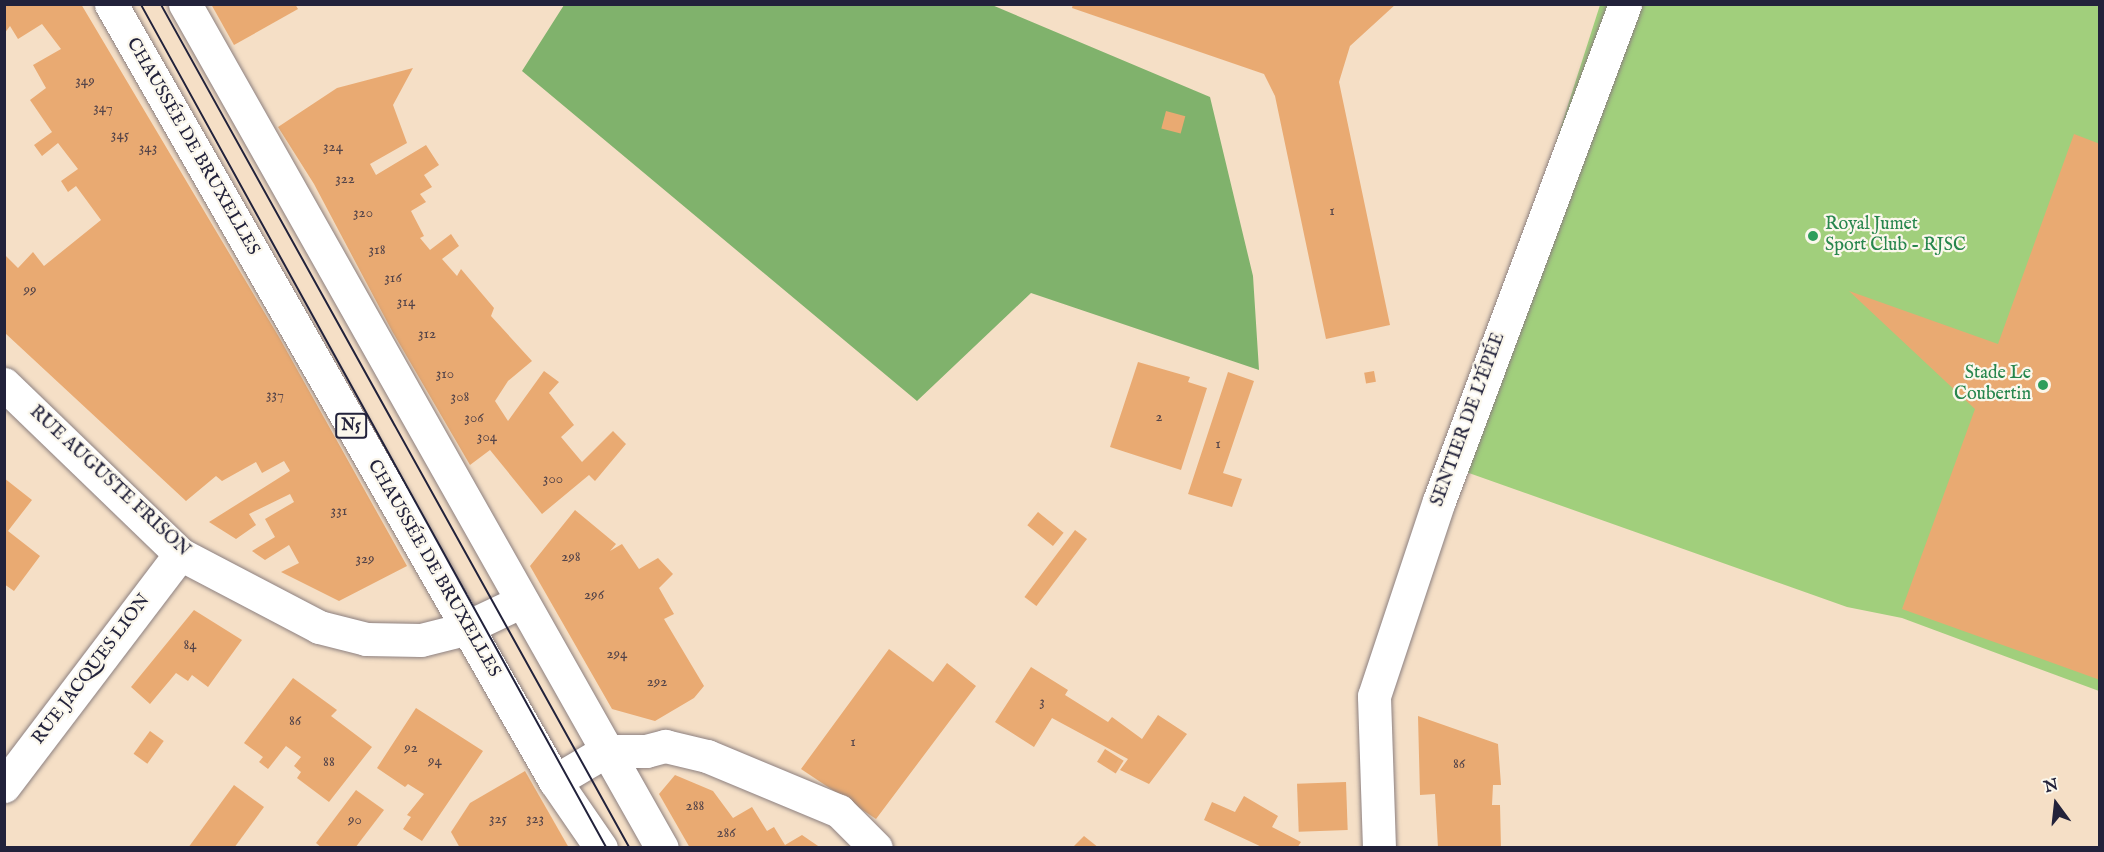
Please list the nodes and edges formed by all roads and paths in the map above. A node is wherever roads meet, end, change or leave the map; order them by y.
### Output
1 (111, 4) edge
2 (185, 4) edge
3 (1625, 4) edge
4 (4, 384) edge
5 (180, 554) junction
6 (520, 602) junction
7 (468, 626) junction
8 (606, 751) junction
9 (555, 781) junction
10 (4, 786) edge
11 (601, 848) edge
12 (662, 848) edge
13 (876, 848) edge
14 (1379, 848) edge

1 - 7 street, CHAUSSÉE DE BRUXELLES / N5
2 - 6 street
3 - 14 street, SENTIER DE L'ÉPÉE
4 - 5 street, RUE AUGUSTE FRISON
5 - 7 street, RUE AUGUSTE FRISON
5 - 10 street, RUE JACQUES LION
6 - 7 street, RUE AUGUSTE FRISON
6 - 8 street
7 - 9 street, CHAUSSÉE DE BRUXELLES / N5
8 - 9 street
8 - 12 street
8 - 13 street
9 - 11 street, CHAUSSÉE DE BRUXELLES / N5

